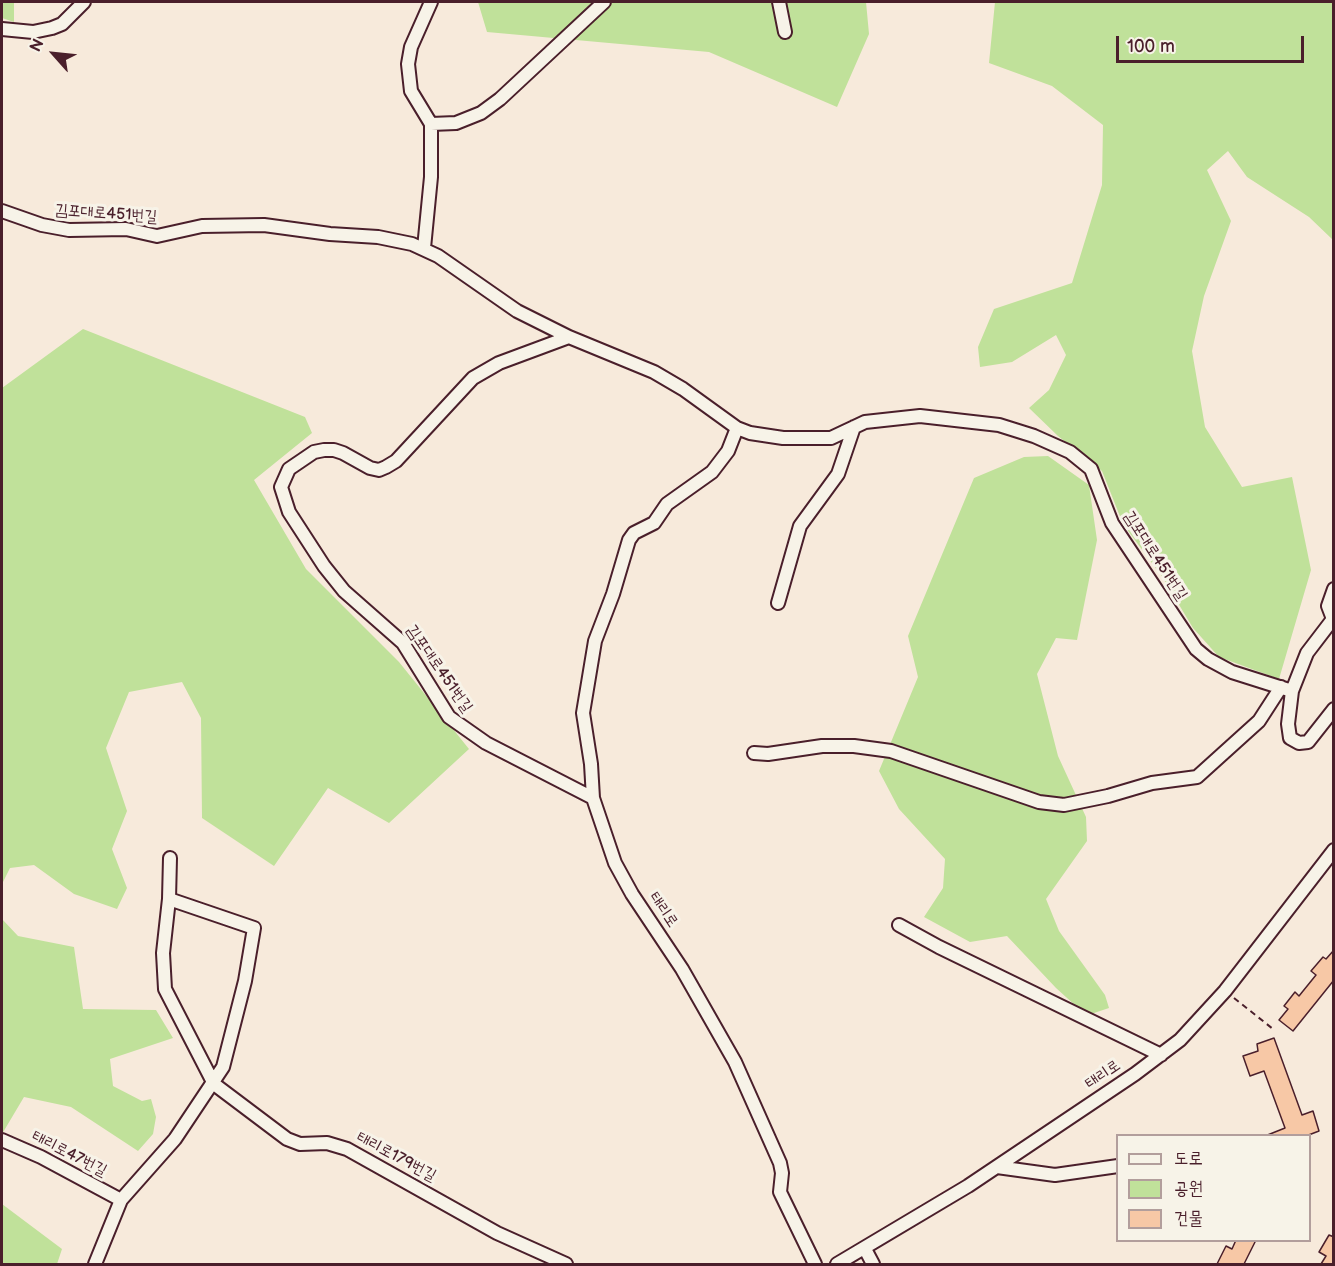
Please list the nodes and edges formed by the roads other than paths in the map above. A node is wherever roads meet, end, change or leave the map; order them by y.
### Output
1 (84, 2) edge
2 (431, 2) edge
3 (604, 2) edge
4 (779, 2) edge
5 (2, 29) edge
6 (785, 32) dead end
7 (431, 124) junction
8 (2, 211) edge
9 (424, 248) junction
10 (569, 337) junction
11 (854, 427) junction
12 (736, 428) junction
13 (1334, 589) edge
14 (778, 603) dead end
15 (1333, 619) edge
16 (1286, 689) junction
17 (1334, 709) edge
18 (754, 753) dead end
19 (593, 798) junction
20 (1334, 850) edge
21 (170, 858) dead end
22 (169, 899) junction
23 (899, 925) dead end
24 (1161, 1055) junction
25 (214, 1084) junction
26 (2, 1140) edge
27 (1116, 1166) edge
28 (997, 1167) junction
29 (121, 1200) junction
30 (865, 1249) junction
31 (95, 1264) edge
32 (566, 1264) edge
33 (815, 1264) edge
34 (837, 1264) edge
35 (873, 1264) edge

1 - 5 street
2 - 7 street
3 - 7 street
4 - 6 street
7 - 9 street
8 - 9 street, 김포대로451번길
9 - 10 street, 김포대로451번길
10 - 12 street, 김포대로451번길
10 - 19 street, 김포대로451번길
11 - 12 street, 김포대로451번길
11 - 14 street
11 - 16 street, 김포대로451번길
12 - 19 street
13 - 15 street
15 - 16 street
16 - 17 street
16 - 18 street
19 - 33 street, 태리로
20 - 24 street, 태리로
21 - 22 street, 태리로179번길
22 - 25 street, 태리로179번길
22 - 25 street
23 - 24 street
24 - 28 street, 태리로
25 - 29 street
25 - 32 street, 태리로179번길
26 - 29 street, 태리로47번길
27 - 28 street
28 - 30 street, 태리로
29 - 31 street
30 - 34 street, 태리로
30 - 35 street

